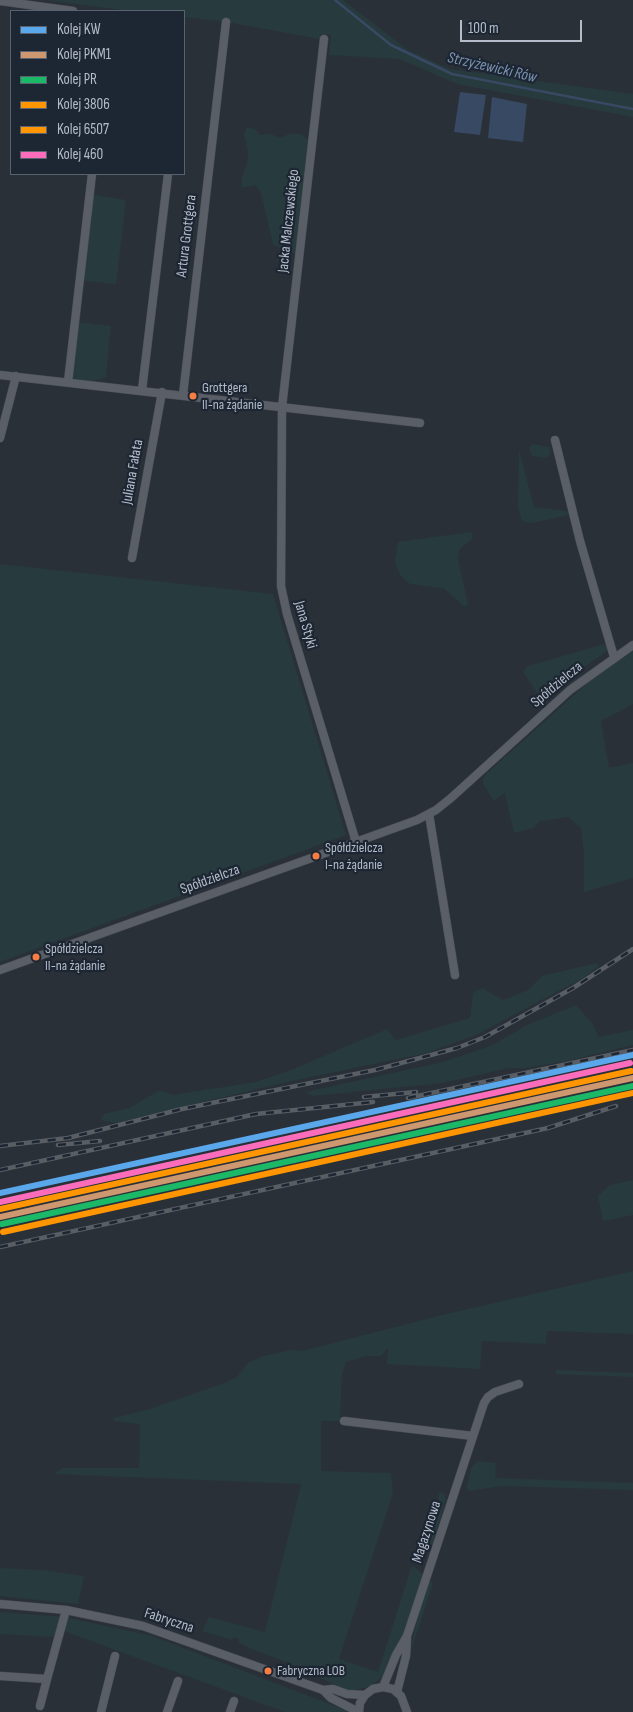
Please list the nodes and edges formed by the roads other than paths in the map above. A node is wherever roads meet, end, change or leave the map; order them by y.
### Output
1 (0, 1) edge
2 (67, 10) edge
3 (226, 22) dead end
4 (324, 39) dead end
5 (92, 175) edge
6 (168, 175) edge
7 (0, 374) edge
8 (16, 376) junction
9 (68, 382) junction
10 (142, 390) junction
11 (162, 392) junction
12 (183, 395) junction
13 (282, 407) junction
14 (420, 423) dead end
15 (0, 438) edge
16 (555, 440) dead end
17 (132, 558) dead end
18 (633, 645) edge
19 (614, 657) junction
20 (429, 814) junction
21 (356, 842) junction
22 (0, 970) edge
23 (455, 975) dead end
24 (519, 1384) dead end
25 (344, 1422) dead end
26 (473, 1436) junction
27 (0, 1604) edge
28 (66, 1610) junction
29 (407, 1636) junction
30 (115, 1656) dead end
31 (0, 1676) edge
32 (47, 1679) junction
33 (178, 1681) dead end
34 (383, 1687) junction
35 (323, 1690) junction
36 (397, 1692) junction
37 (365, 1695) junction
38 (234, 1701) dead end
39 (40, 1706) dead end
40 (101, 1712) edge
41 (167, 1712) edge
42 (230, 1712) edge
43 (359, 1712) edge
44 (407, 1712) edge

1 - 2 street
3 - 12 street, Artura Grottgera
4 - 13 street, Jacka Malczewskiego
5 - 9 street
6 - 10 street, Artura Grottgera
7 - 8 street
8 - 9 street
8 - 15 street
9 - 10 street
10 - 11 street
11 - 12 street
11 - 17 street, Juliana Fałata
12 - 13 street
13 - 14 street
13 - 21 street, Jana Styki
16 - 19 street
18 - 19 street, Spółdzielcza
19 - 20 street, Spółdzielcza
20 - 21 street, Spółdzielcza
20 - 23 street
21 - 22 street, Spółdzielcza
24 - 26 street, Magazynowa
25 - 26 street
26 - 29 street, Magazynowa
27 - 28 street, Fabryczna
28 - 32 street
28 - 35 street, Fabryczna
29 - 34 street, Magazynowa
29 - 36 street, Magazynowa
30 - 40 street
31 - 32 street
32 - 39 street
33 - 41 street
34 - 36 street
34 - 37 street
35 - 37 street, Fabryczna
35 - 43 street, Fabryczna
36 - 44 street
37 - 43 street
38 - 42 street

